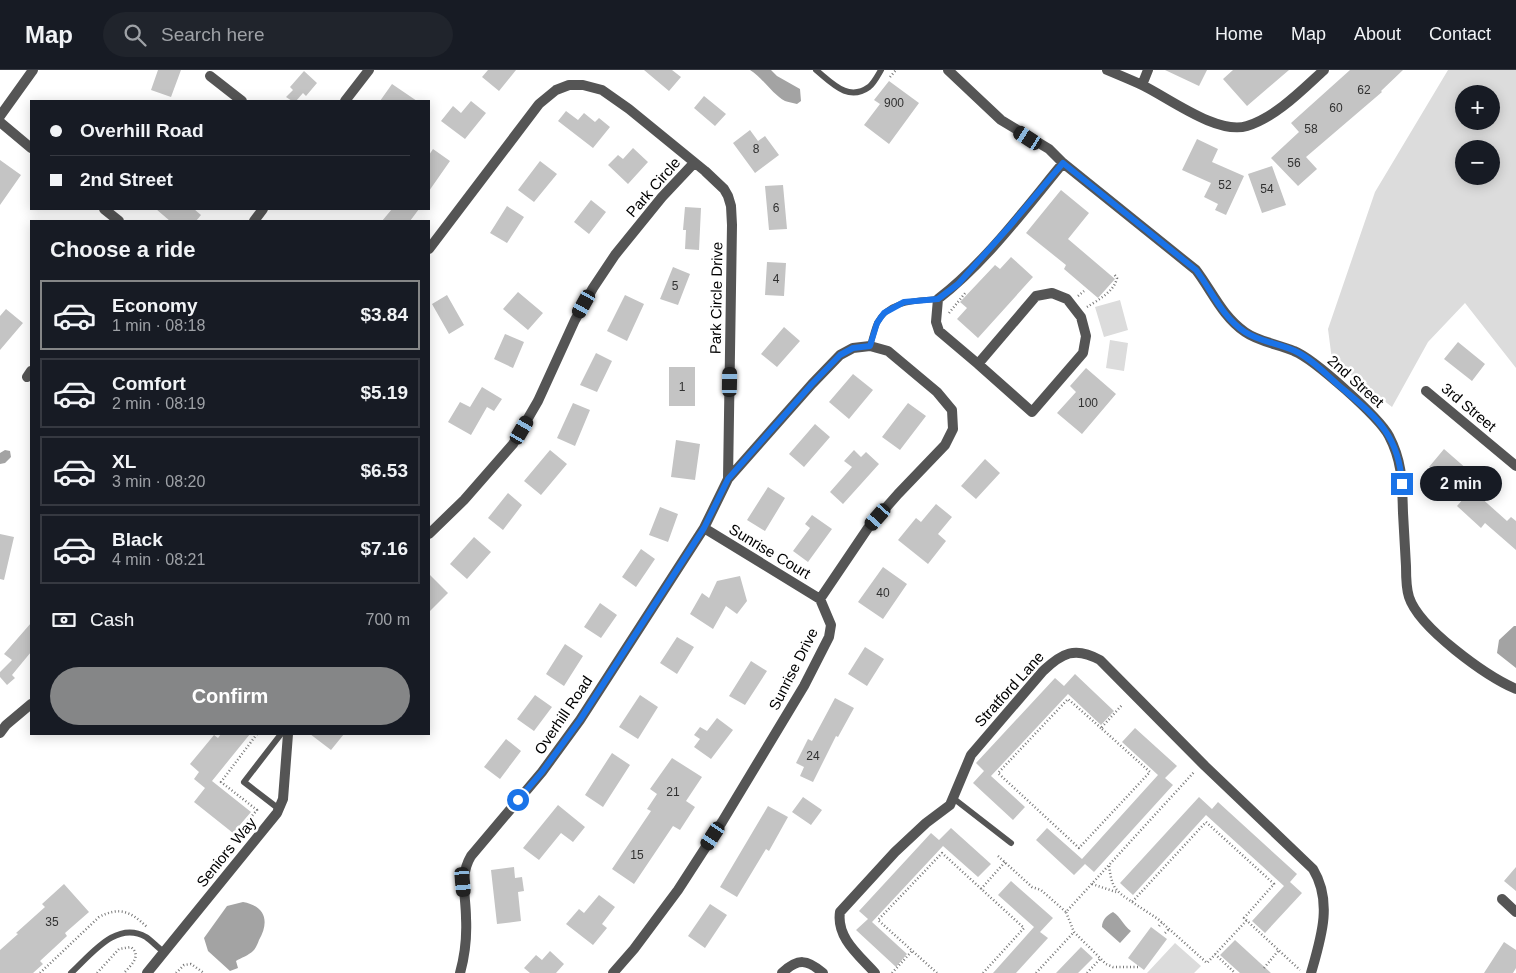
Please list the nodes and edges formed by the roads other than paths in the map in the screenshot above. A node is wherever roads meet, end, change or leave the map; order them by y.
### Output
1 (34, 70) edge
2 (369, 70) edge
3 (816, 70) edge
4 (881, 70) edge
5 (948, 70) edge
6 (1107, 70) edge
7 (1148, 70) edge
8 (1324, 70) edge
9 (210, 76) dead end
10 (1142, 85) junction
11 (241, 100) edge
12 (346, 100) edge
13 (0, 116) edge
14 (0, 122) edge
15 (30, 147) edge
16 (694, 163) junction
17 (1063, 163) junction
18 (105, 210) edge
19 (118, 220) edge
20 (430, 248) edge
21 (938, 299) junction
22 (870, 346) junction
23 (978, 364) junction
24 (1426, 391) dead end
25 (1516, 466) edge
26 (728, 479) junction
27 (704, 528) junction
28 (430, 533) edge
29 (820, 599) junction
30 (1516, 689) edge
31 (30, 705) edge
32 (0, 733) edge
33 (280, 735) edge
34 (288, 735) edge
35 (953, 798) junction
36 (279, 809) junction
37 (1011, 843) dead end
38 (1502, 899) dead end
39 (1516, 912) edge
40 (164, 952) junction
41 (1306, 972) edge
42 (71, 973) edge
43 (147, 973) edge
44 (460, 973) edge
45 (613, 973) edge
46 (782, 973) edge
47 (822, 973) edge
48 (876, 973) edge

1 - 13 street
2 - 12 street
3 - 4 lane
5 - 17 street, 2nd Street
6 - 10 street
7 - 10 street
8 - 10 street
9 - 11 street
14 - 15 street
16 - 20 street, Park Circle
16 - 26 street, Park Circle Drive
16 - 28 street, Park Circle
17 - 21 street
17 - 30 street, 2nd Street
18 - 19 street
21 - 22 lane
21 - 23 street
22 - 26 street
22 - 29 street
23 - 23 street
24 - 25 street, 3rd Street
26 - 27 street, Overhill Road
27 - 29 street, Sunrise Court
27 - 44 street, Overhill Road
29 - 45 street, Sunrise Drive
31 - 32 street
33 - 36 lane
34 - 36 street, Seniors Way
35 - 37 lane
35 - 41 street, Stratford Lane
35 - 48 street, Stratford Lane
36 - 40 street, Seniors Way
38 - 39 street
40 - 42 lane
40 - 43 street, Seniors Way
46 - 47 street

